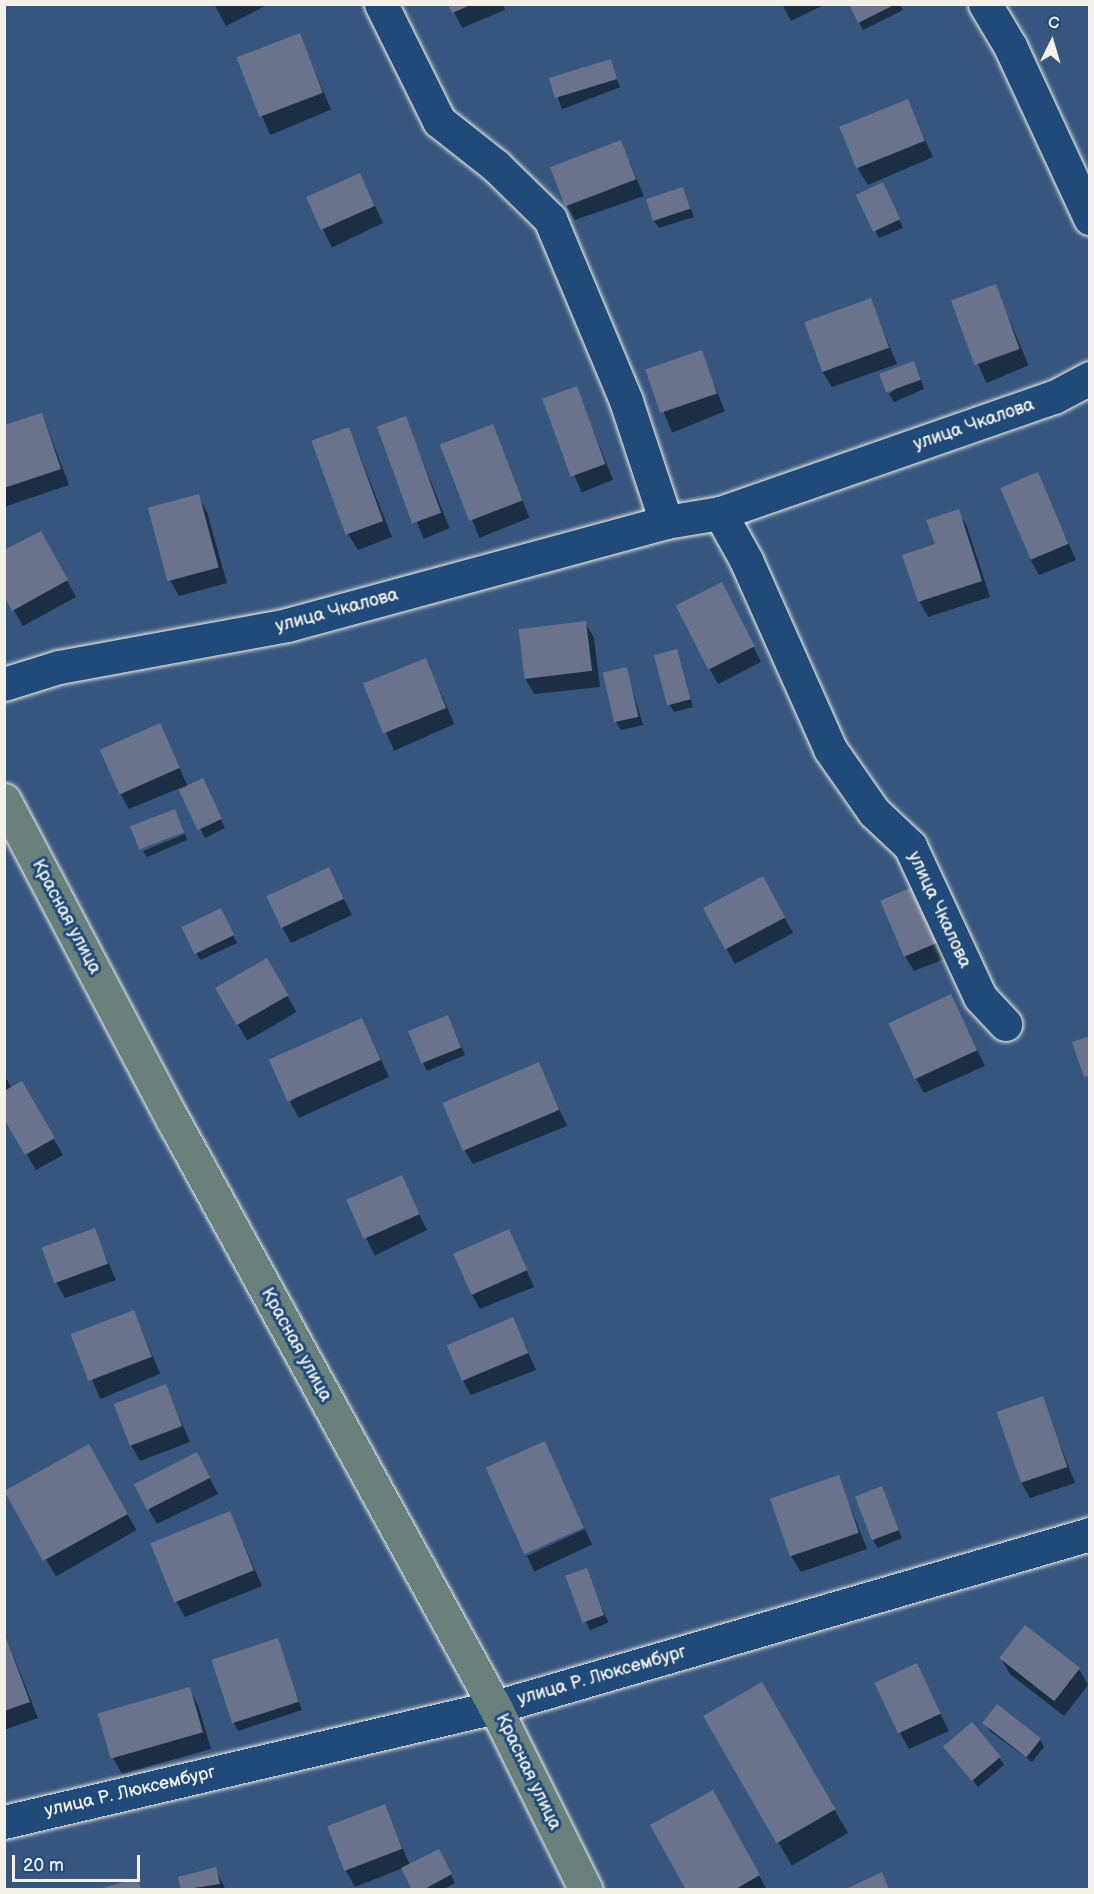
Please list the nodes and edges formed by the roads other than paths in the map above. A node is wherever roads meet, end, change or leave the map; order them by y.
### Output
1 (381, 4) edge
2 (986, 4) edge
3 (1089, 218) edge
4 (1089, 378) edge
5 (720, 513) junction
6 (666, 522) junction
7 (4, 684) edge
8 (4, 800) edge
9 (1005, 1024) dead end
10 (1089, 1534) edge
11 (495, 1707) junction
12 (4, 1822) edge
13 (586, 1890) edge

1 - 6 street
2 - 3 street
4 - 5 street, улица Чкалова
5 - 6 street, улица Чкалова
5 - 9 street, улица Чкалова
6 - 7 street, улица Чкалова
8 - 11 main road, Красная улица
10 - 11 street, улица Р. Люксембург
11 - 12 street, улица Р. Люксембург
11 - 13 main road, Красная улица

